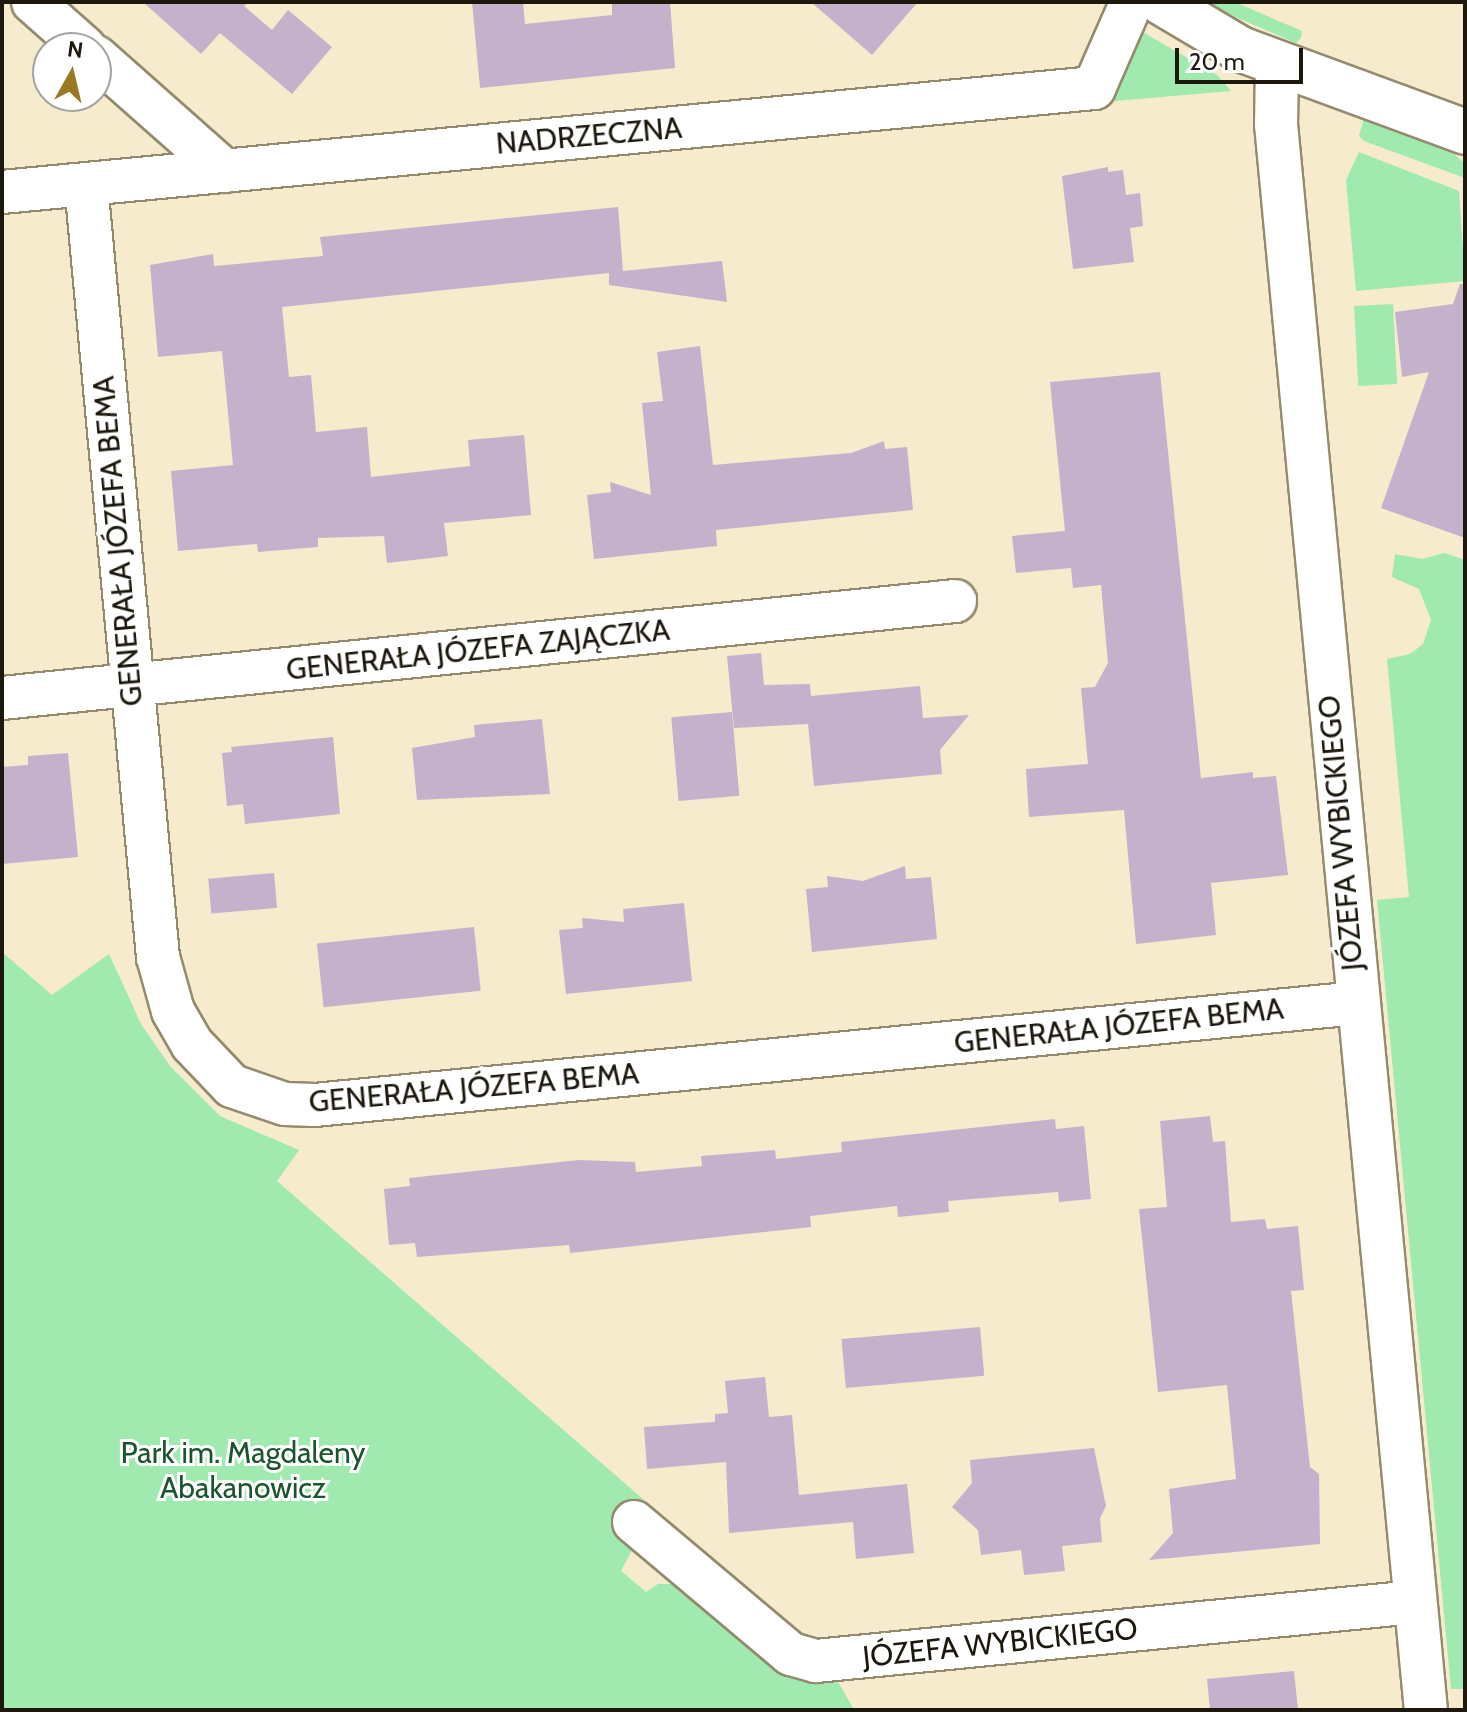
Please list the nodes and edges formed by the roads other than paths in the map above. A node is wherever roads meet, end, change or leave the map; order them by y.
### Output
1 (33, 2) edge
2 (1144, 7) edge
3 (67, 32) edge
4 (1277, 63) junction
5 (112, 71) edge
6 (1465, 132) edge
7 (225, 171) junction
8 (86, 184) junction
9 (2, 192) edge
10 (955, 601) dead end
11 (131, 685) junction
12 (2, 698) edge
13 (1357, 1003) junction
14 (634, 1522) dead end
15 (1415, 1602) junction
16 (1426, 1710) edge

1 - 3 street
2 - 4 street
2 - 7 street, NADRZECZNA
4 - 6 street
4 - 13 street, JÓZEFA WYBICKIEGO
5 - 7 street
7 - 8 street, NADRZECZNA
8 - 9 street, NADRZECZNA
8 - 11 street, GENERAŁA JÓZEFA BEMA
10 - 11 street, GENERAŁA JÓZEFA ZAJĄCZKA
11 - 12 street, GENERAŁA JÓZEFA ZAJĄCZKA
11 - 13 street, GENERAŁA JÓZEFA BEMA
13 - 15 street, JÓZEFA WYBICKIEGO
14 - 15 street, JÓZEFA WYBICKIEGO
15 - 16 street, JÓZEFA WYBICKIEGO

